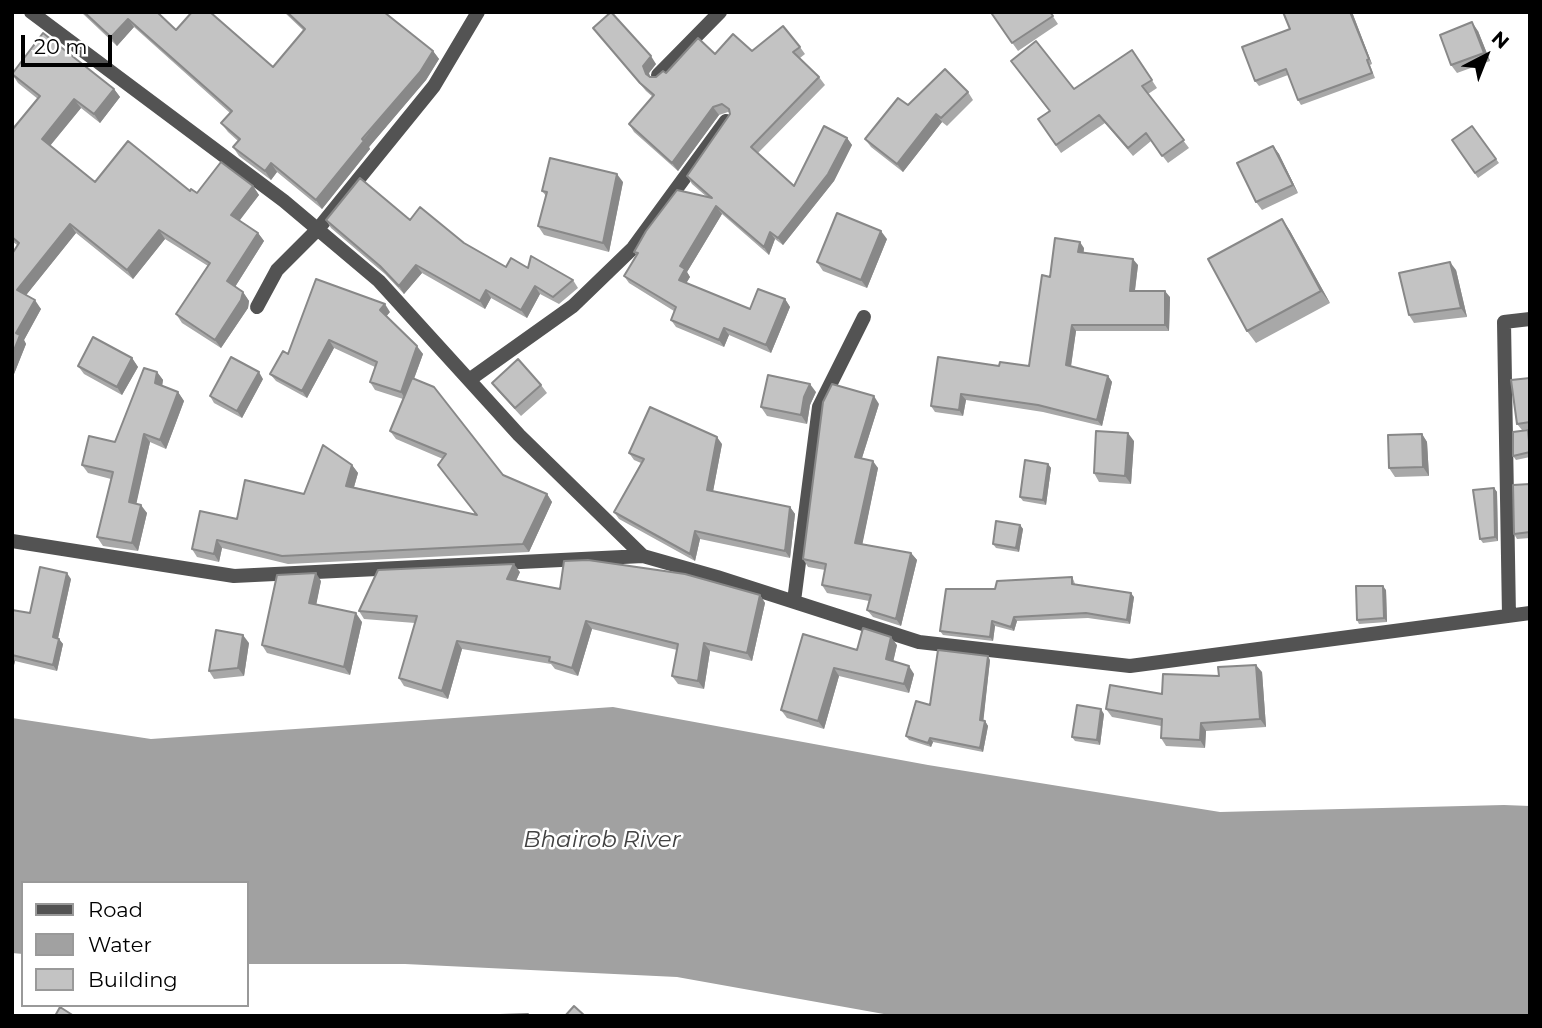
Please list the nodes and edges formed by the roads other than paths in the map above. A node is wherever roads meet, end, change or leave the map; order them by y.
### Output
1 (31, 12) edge
2 (478, 12) edge
3 (720, 12) edge
4 (658, 75) edge
5 (726, 121) edge
6 (318, 229) junction
7 (257, 307) dead end
8 (864, 317) dead end
9 (1530, 319) edge
10 (469, 380) junction
11 (12, 541) edge
12 (643, 556) junction
13 (794, 601) junction
14 (1530, 613) edge
15 (1508, 616) junction

1 - 6 street
2 - 6 street
3 - 4 street
5 - 10 street
6 - 7 street
6 - 10 street
8 - 13 street
9 - 15 street
10 - 12 street
11 - 12 street
12 - 13 street
13 - 15 street
14 - 15 street

